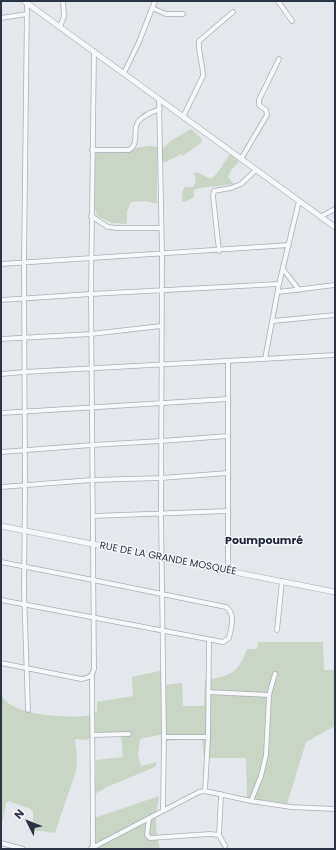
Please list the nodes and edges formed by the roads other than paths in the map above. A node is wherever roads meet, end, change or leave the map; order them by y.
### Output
1 (63, 1) edge
2 (155, 1) edge
3 (278, 1) edge
4 (26, 2) edge
5 (152, 8) junction
6 (233, 12) dead end
7 (27, 14) junction
8 (183, 14) dead end
9 (1, 18) edge
10 (292, 21) dead end
11 (60, 27) junction
12 (94, 50) junction
13 (279, 59) dead end
14 (124, 73) junction
15 (159, 99) junction
16 (160, 109) junction
17 (183, 117) junction
18 (92, 150) junction
19 (241, 159) junction
20 (256, 170) junction
21 (299, 202) junction
22 (335, 209) edge
23 (91, 216) junction
24 (320, 216) junction
25 (335, 227) edge
26 (161, 228) junction
27 (289, 245) junction
28 (219, 251) junction
29 (162, 255) junction
30 (92, 258) junction
31 (24, 263) junction
32 (1, 264) edge
33 (283, 269) junction
34 (279, 284) junction
35 (335, 285) edge
36 (161, 290) junction
37 (299, 290) junction
38 (278, 292) junction
39 (91, 294) junction
40 (24, 298) junction
41 (1, 300) edge
42 (335, 315) edge
43 (272, 321) junction
44 (161, 326) junction
45 (91, 334) junction
46 (24, 338) junction
47 (1, 339) edge
48 (335, 355) edge
49 (265, 359) junction
50 (228, 361) junction
51 (161, 365) junction
52 (92, 368) junction
53 (24, 372) junction
54 (1, 374) edge
55 (228, 399) junction
56 (160, 403) junction
57 (92, 408) junction
58 (24, 412) junction
59 (1, 414) edge
60 (228, 436) junction
61 (160, 442) junction
62 (92, 444) junction
63 (24, 451) junction
64 (1, 452) edge
65 (228, 474) junction
66 (161, 478) junction
67 (92, 480) junction
68 (25, 486) junction
69 (1, 487) edge
70 (228, 511) junction
71 (160, 513) junction
72 (93, 516) junction
73 (1, 526) edge
74 (25, 530) junction
75 (93, 544) junction
76 (161, 557) junction
77 (1, 562) edge
78 (24, 567) junction
79 (228, 571) junction
80 (93, 580) junction
81 (282, 582) junction
82 (335, 592) edge
83 (162, 595) junction
84 (1, 600) edge
85 (24, 604) junction
86 (94, 617) junction
87 (162, 630) junction
88 (277, 630) dead end
89 (209, 640) junction
90 (1, 663) edge
91 (27, 669) junction
92 (92, 674) junction
93 (275, 674) dead end
94 (208, 692) junction
95 (269, 695) junction
96 (28, 710) dead end
97 (129, 734) dead end
98 (93, 735) junction
99 (164, 737) junction
100 (208, 737) junction
101 (205, 791) junction
102 (221, 794) junction
103 (251, 801) junction
104 (335, 809) edge
105 (162, 810) junction
106 (149, 818) junction
107 (219, 835) junction
108 (1, 843) edge
109 (225, 846) dead end
110 (91, 848) edge
111 (23, 849) edge

1 - 11 street
2 - 5 street
3 - 10 street
4 - 7 street
4 - 11 street
5 - 8 street
5 - 14 street
6 - 17 street
7 - 9 street
7 - 31 street
11 - 12 street
12 - 14 street
12 - 18 street
13 - 19 street
14 - 15 street
15 - 16 street
15 - 17 street
16 - 18 street
16 - 26 street
17 - 19 street
18 - 23 street
19 - 20 street
20 - 21 street
20 - 28 street
21 - 24 street
21 - 27 street
22 - 24 street
23 - 26 street
23 - 30 street
24 - 25 street
26 - 29 street
27 - 28 street
27 - 33 street
28 - 29 street
29 - 30 street
29 - 36 street
30 - 31 street
30 - 39 street
31 - 32 street
31 - 40 street
33 - 34 street
33 - 37 street
34 - 36 street
34 - 38 street
35 - 37 street
36 - 39 street
36 - 44 street
37 - 38 street
38 - 43 street
39 - 40 street
39 - 45 street
40 - 41 street
40 - 46 street
42 - 43 street
43 - 49 street
44 - 45 street
44 - 51 street
45 - 46 street
45 - 52 street
46 - 47 street
46 - 53 street
48 - 49 street
49 - 50 street
50 - 51 street
50 - 55 street
51 - 52 street
51 - 56 street
52 - 53 street
52 - 57 street
53 - 54 street
53 - 58 street
55 - 56 street
55 - 60 street
56 - 57 street
56 - 61 street
57 - 58 street
57 - 62 street
58 - 59 street
58 - 63 street
60 - 61 street
60 - 65 street
61 - 62 street
61 - 66 street
62 - 63 street
62 - 67 street
63 - 64 street
63 - 68 street
65 - 66 street
65 - 70 street
66 - 67 street
66 - 71 street
67 - 68 street
67 - 72 street
68 - 69 street
68 - 74 street
70 - 71 street
70 - 79 street
71 - 72 street
71 - 76 street
72 - 75 street
73 - 74 street, RUE DE LA GRANDE MOSQUÉE
74 - 75 street, RUE DE LA GRANDE MOSQUÉE
74 - 78 street
75 - 76 street, RUE DE LA GRANDE MOSQUÉE
75 - 80 street
76 - 79 street, RUE DE LA GRANDE MOSQUÉE
76 - 83 street
77 - 78 street
78 - 80 street
78 - 85 street
79 - 81 street, RUE DE LA GRANDE MOSQUÉE
80 - 83 street
80 - 86 street
81 - 82 street, RUE DE LA GRANDE MOSQUÉE
81 - 88 street
83 - 87 street
83 - 89 street
84 - 85 street
85 - 86 street
85 - 91 street
86 - 87 street
86 - 92 street
87 - 89 street
87 - 99 street
89 - 94 street
90 - 91 street
91 - 92 street
91 - 96 street
92 - 98 street
93 - 95 street
94 - 95 street
94 - 100 street
95 - 103 street
97 - 98 street
98 - 110 street
99 - 100 street
99 - 105 street
100 - 101 street
101 - 102 street
101 - 105 street
102 - 103 street
102 - 107 street
103 - 104 street
105 - 106 street
106 - 107 street
106 - 110 street
107 - 109 street
108 - 111 street

